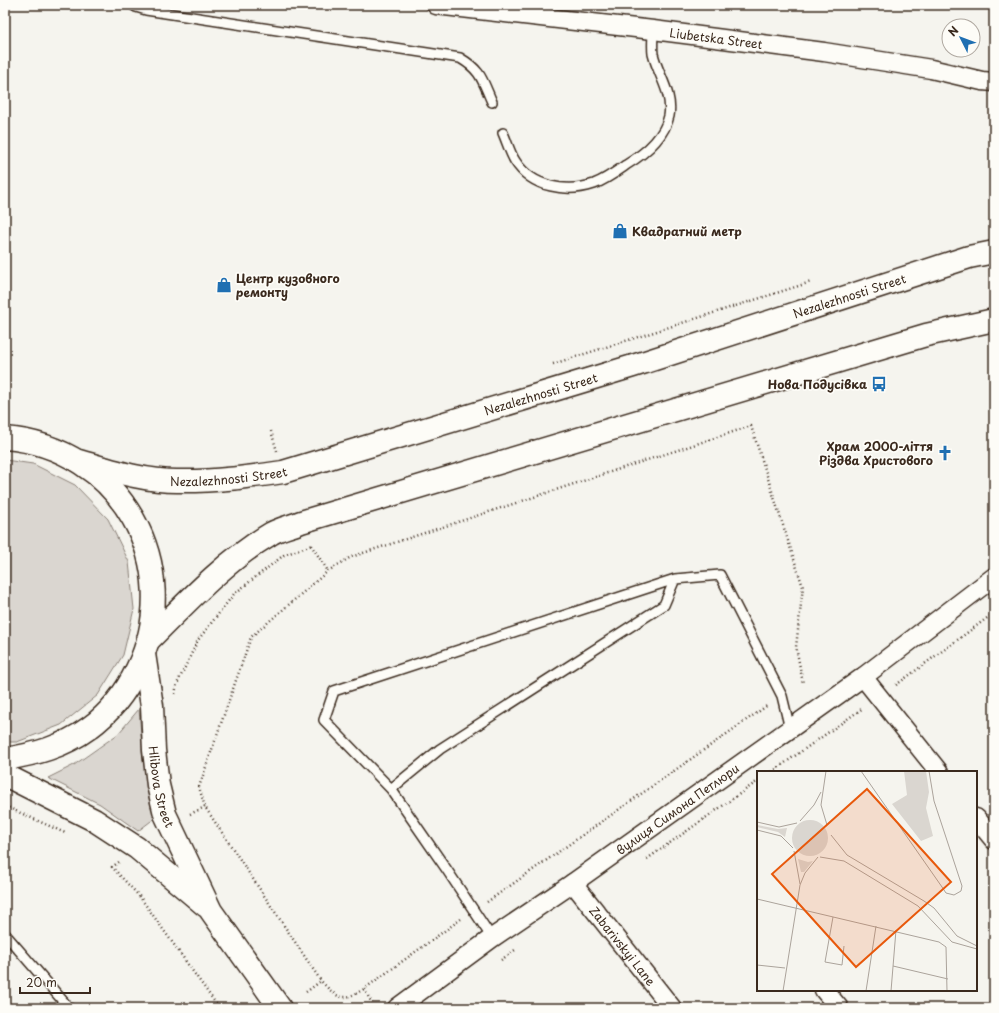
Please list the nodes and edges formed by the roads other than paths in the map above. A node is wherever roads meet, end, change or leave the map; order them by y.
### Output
1 (133, 5) edge
2 (436, 5) edge
3 (653, 30) junction
4 (994, 82) edge
5 (492, 102) dead end
6 (503, 134) dead end
7 (994, 252) edge
8 (994, 320) edge
9 (11, 436) edge
10 (79, 461) junction
11 (675, 579) junction
12 (992, 581) edge
13 (147, 647) junction
14 (863, 677) junction
15 (790, 729) junction
16 (5, 759) edge
17 (938, 771) edge
18 (5, 775) edge
19 (391, 789) junction
20 (977, 819) edge
21 (994, 840) edge
22 (573, 883) junction
23 (211, 911) junction
24 (5, 934) edge
25 (492, 938) junction
26 (825, 991) edge
27 (69, 1008) edge
28 (280, 1008) edge
29 (397, 1008) edge
30 (672, 1008) edge
31 (839, 1008) edge

1 - 5 lane
2 - 3 street, Liubetska Street
3 - 4 street, Liubetska Street
3 - 6 lane
7 - 10 main road, Nezalezhnosti Street
8 - 13 main road, Nezalezhnosti Street
9 - 10 main road, Nezalezhnosti Street
10 - 13 main road, Nezalezhnosti Street
11 - 15 lane
11 - 19 lane
11 - 19 lane
12 - 14 street, вулиця Симона Петлюри
13 - 16 main road, Nezalezhnosti Street
13 - 23 main road, Hlibova Street
14 - 15 street, вулиця Симона Петлюри
14 - 17 street
15 - 22 street, вулиця Симона Петлюри
18 - 23 main road, Hlibova Street
19 - 25 lane
20 - 21 street
22 - 25 street, вулиця Симона Петлюри
22 - 30 street, Zabarivskyi Lane
23 - 28 main road, Hlibova Street
24 - 27 lane
25 - 29 street, вулиця Симона Петлюри
26 - 31 street

